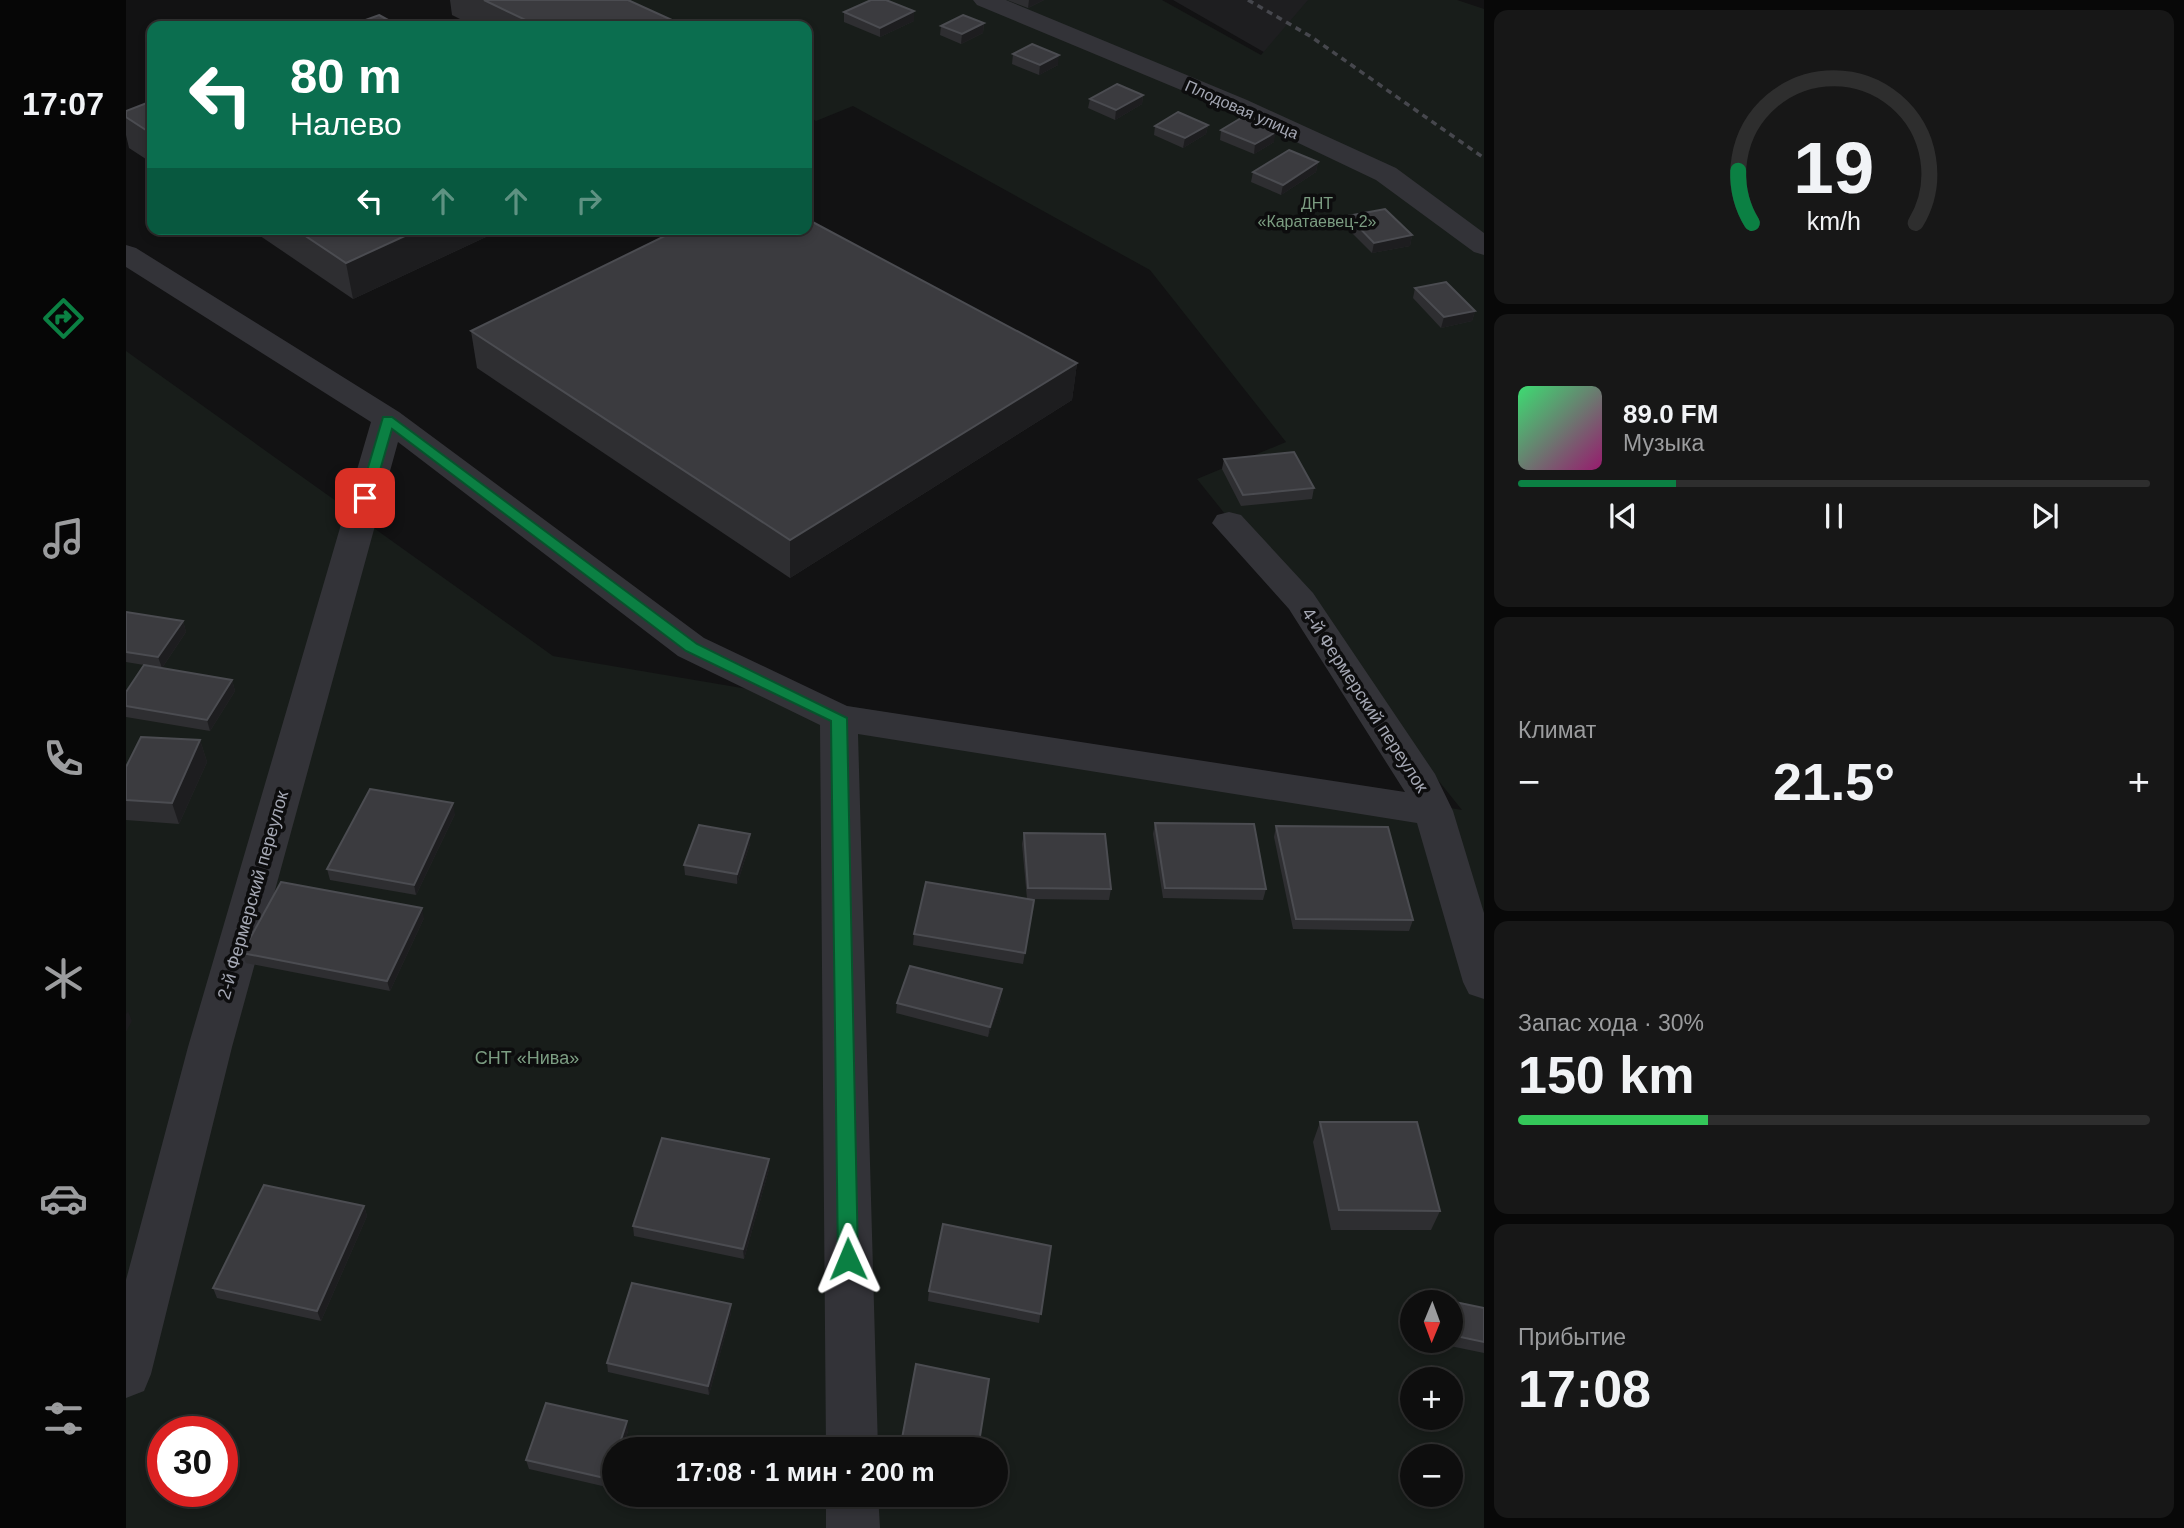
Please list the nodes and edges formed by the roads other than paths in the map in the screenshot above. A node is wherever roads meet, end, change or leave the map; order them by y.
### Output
1 (985, 0) edge
2 (1484, 246) edge
3 (126, 254) edge
4 (388, 419) junction
5 (1229, 523) dead end
6 (839, 718) junction
7 (1433, 811) junction
8 (1484, 982) edge
9 (126, 1374) edge
10 (852, 1437) edge
11 (852, 1507) edge
12 (853, 1528) edge

1 - 2 street, Плодовая улица
3 - 4 street
4 - 6 street
4 - 9 street, 2-й Фермерский переулок
5 - 7 street, 4-й Фермерский переулок
6 - 7 street
6 - 10 street
7 - 8 street, 4-й Фермерский переулок
11 - 12 street

